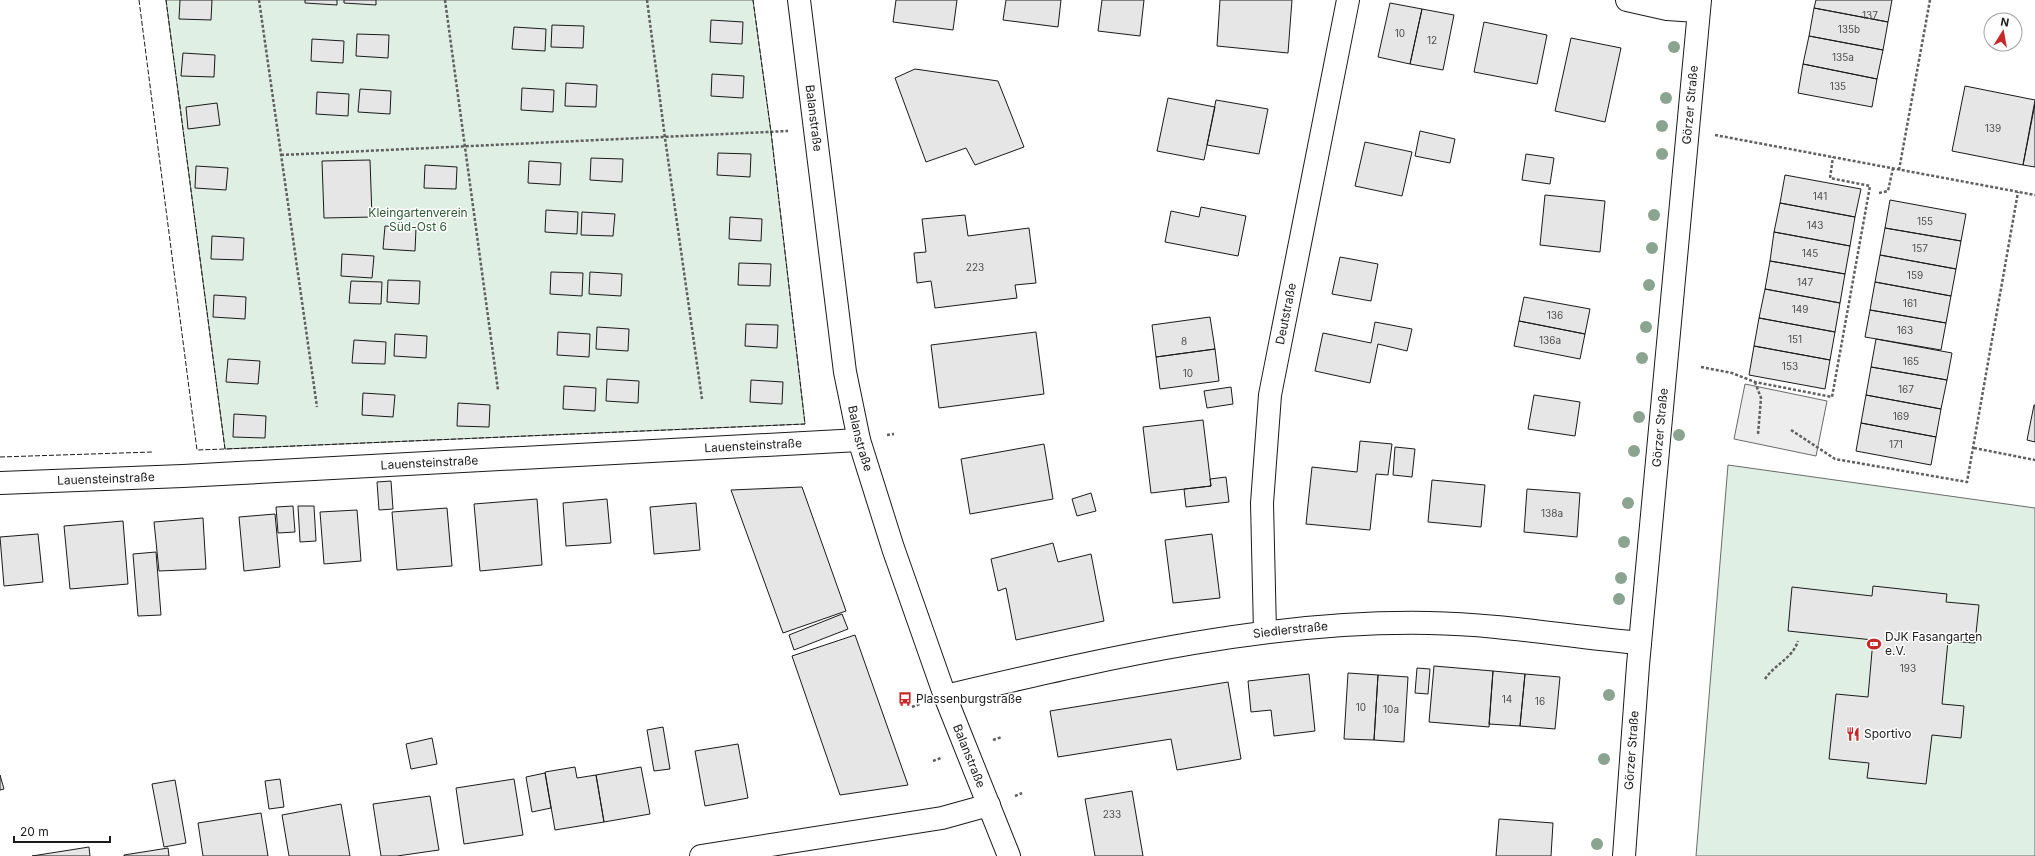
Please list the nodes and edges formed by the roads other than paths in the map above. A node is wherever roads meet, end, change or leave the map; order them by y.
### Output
1 (799, 0) edge
2 (1348, 0) edge
3 (1627, 0) edge
4 (1698, 6) edge
5 (859, 440) junction
6 (0, 483) edge
7 (1265, 632) junction
8 (1640, 643) junction
9 (946, 696) junction
10 (990, 805) junction
11 (701, 856) edge
12 (1009, 856) edge
13 (1624, 856) edge

1 - 5 street, Balanstraße
2 - 7 street, Deutstraße
3 - 4 street
4 - 8 street, Görzer Straße
5 - 6 street, Lauensteinstraße
5 - 9 street, Balanstraße
7 - 8 street, Siedlerstraße
7 - 9 street, Siedlerstraße
8 - 13 street, Görzer Straße
9 - 10 street, Balanstraße
10 - 11 street
10 - 12 street, Balanstraße

